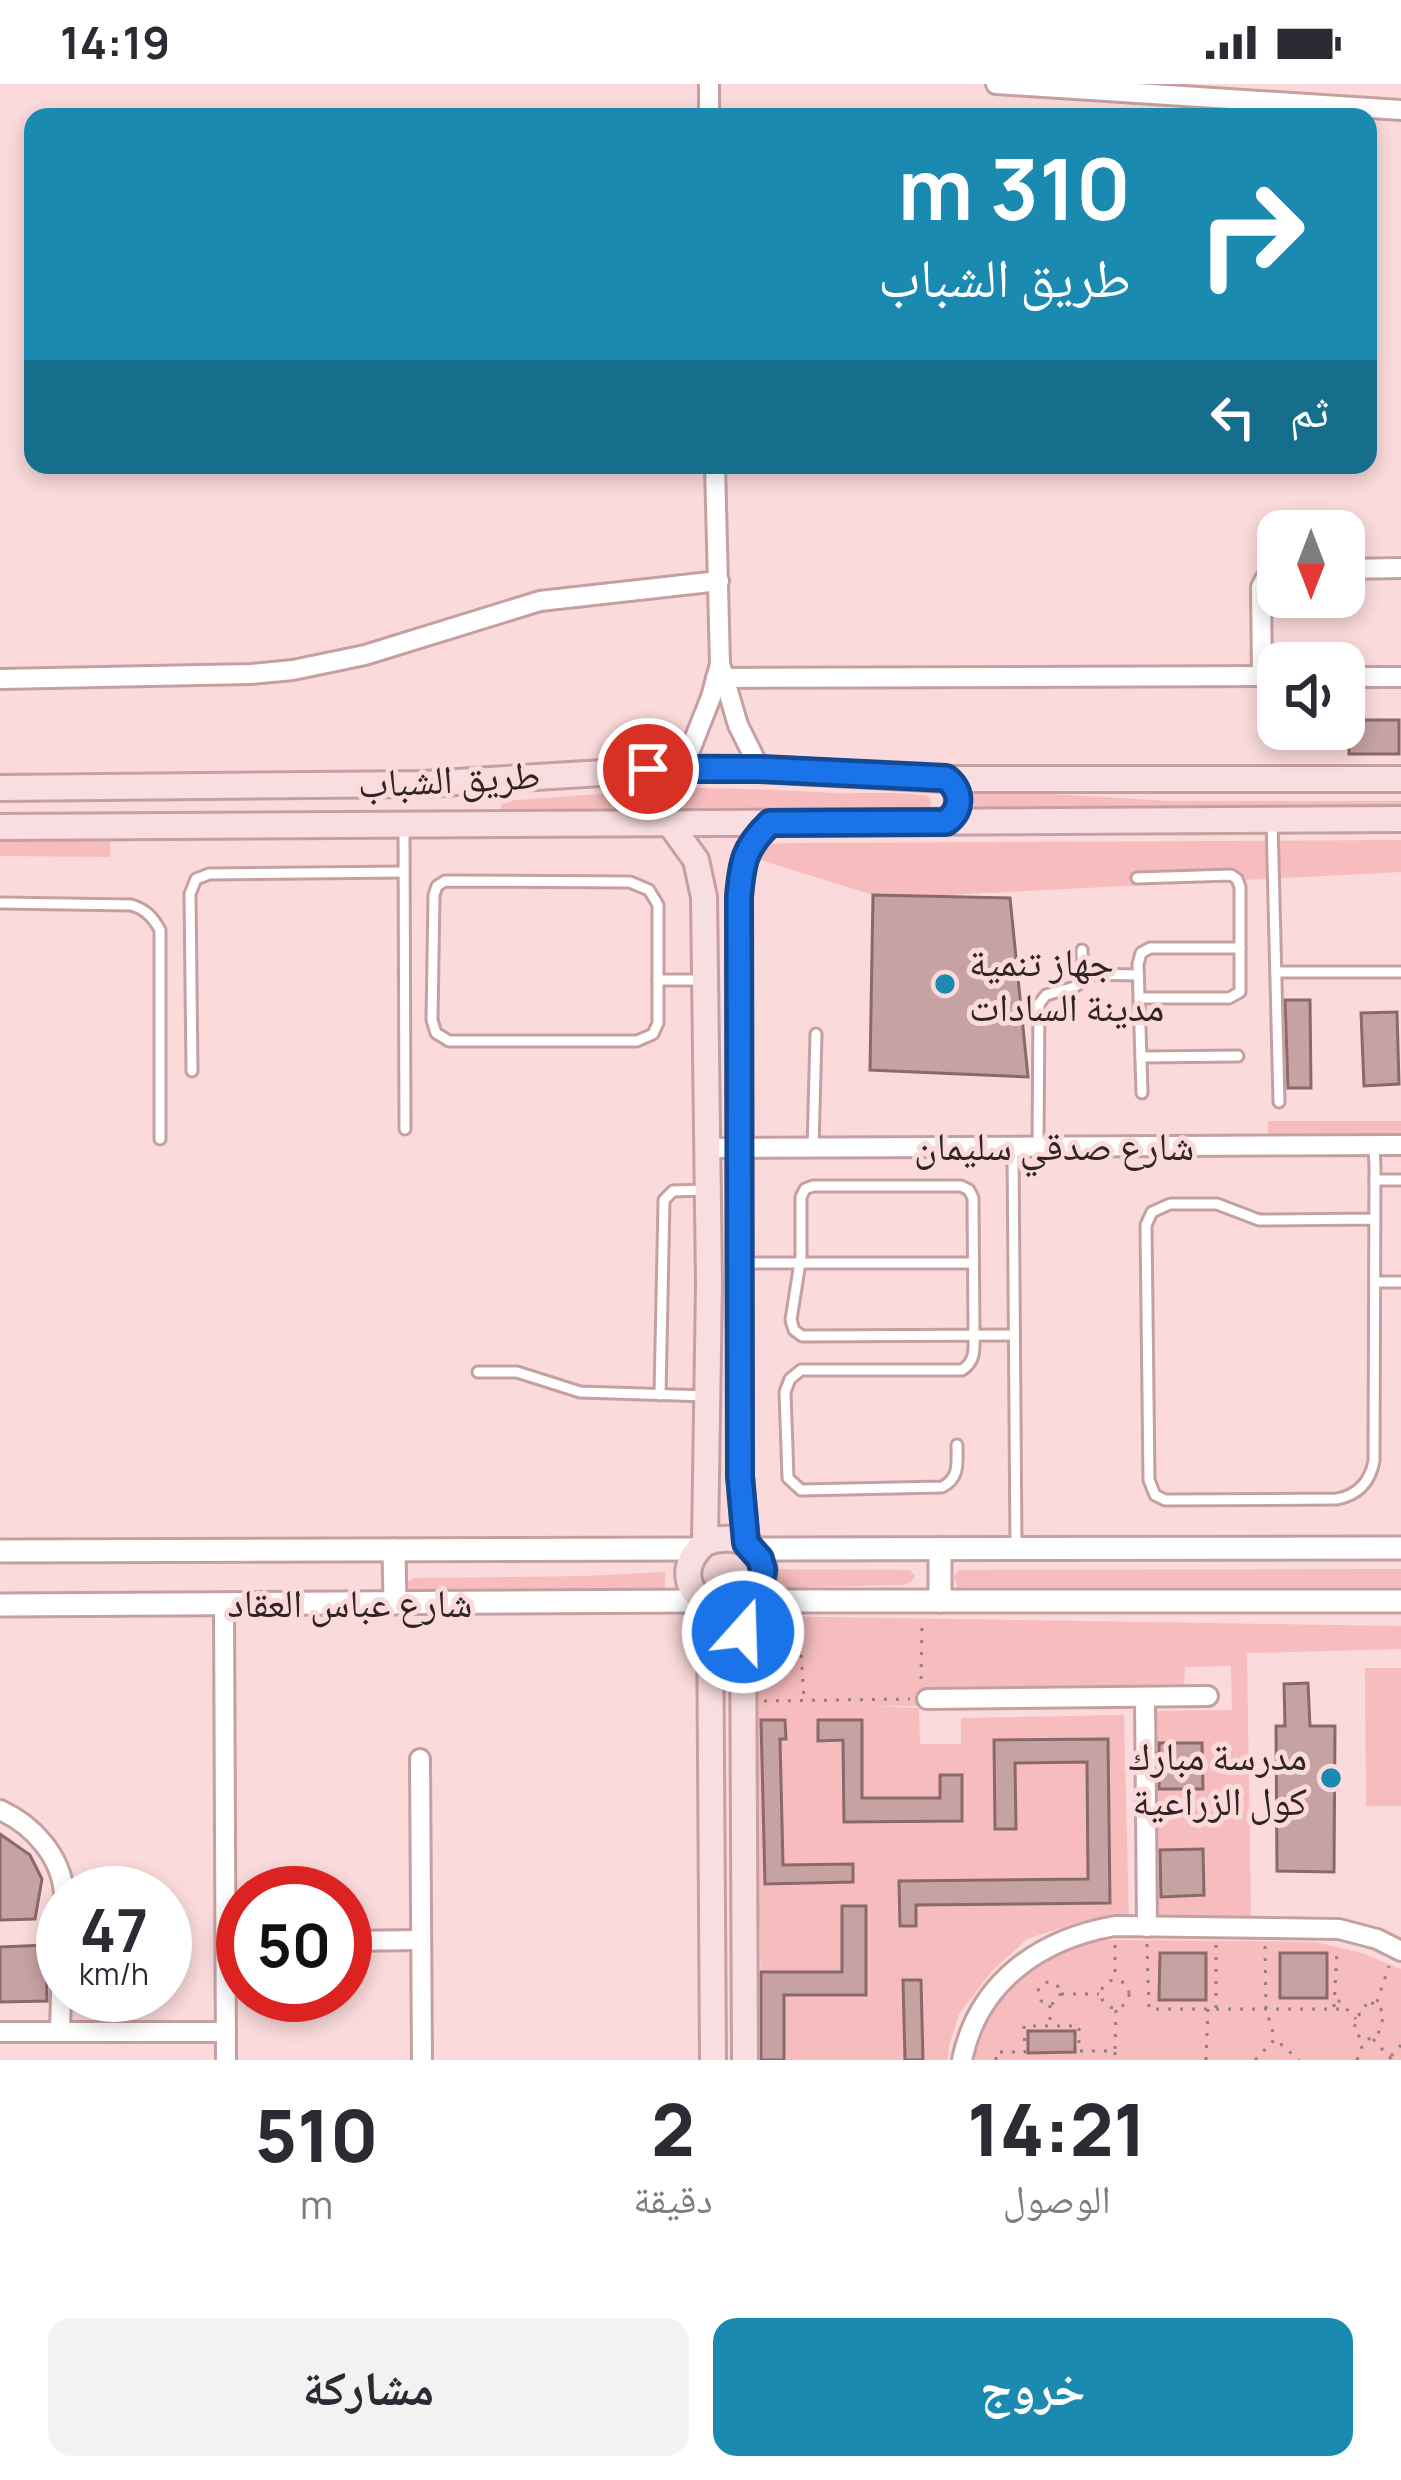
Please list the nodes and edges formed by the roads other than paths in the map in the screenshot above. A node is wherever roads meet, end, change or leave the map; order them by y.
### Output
1 (996, 84) edge
2 (1370, 108) edge
3 (715, 474) edge
4 (1401, 568) edge
5 (1365, 569) edge
6 (719, 581) junction
7 (720, 673) junction
8 (1257, 676) edge
9 (1365, 677) edge
10 (1401, 677) edge
11 (0, 679) edge
12 (683, 768) junction
13 (760, 769) junction
14 (946, 778) junction
15 (1401, 779) edge
16 (483, 780) junction
17 (0, 788) edge
18 (1272, 820) junction
19 (1401, 820) edge
20 (946, 822) junction
21 (770, 823) junction
22 (488, 824) junction
23 (670, 824) junction
24 (404, 825) junction
25 (0, 827) edge
26 (404, 872) junction
27 (1137, 878) dead end
28 (704, 897) junction
29 (739, 897) junction
30 (0, 904) edge
31 (1240, 948) junction
32 (1082, 950) dead end
33 (1276, 972) junction
34 (1401, 972) edge
35 (1083, 974) junction
36 (1138, 975) junction
37 (658, 980) junction
38 (706, 980) junction
39 (1139, 998) junction
40 (816, 1034) dead end
41 (1238, 1056) dead end
42 (1141, 1057) junction
43 (192, 1071) dead end
44 (1142, 1093) dead end
45 (1279, 1102) dead end
46 (405, 1129) dead end
47 (160, 1138) dead end
48 (1374, 1145) junction
49 (1401, 1145) edge
50 (1013, 1147) junction
51 (1039, 1147) junction
52 (708, 1148) junction
53 (740, 1148) junction
54 (813, 1148) junction
55 (1375, 1180) junction
56 (1401, 1180) edge
57 (708, 1190) junction
58 (1375, 1219) junction
59 (974, 1262) junction
60 (800, 1263) junction
61 (741, 1274) junction
62 (1375, 1282) junction
63 (1401, 1282) edge
64 (709, 1284) junction
65 (1014, 1334) junction
66 (974, 1335) junction
67 (478, 1372) dead end
68 (660, 1395) junction
69 (707, 1396) junction
70 (958, 1445) dead end
71 (702, 1546) junction
72 (750, 1546) junction
73 (1401, 1547) edge
74 (940, 1549) junction
75 (1016, 1549) junction
76 (394, 1550) junction
77 (0, 1551) edge
78 (931, 1601) junction
79 (1401, 1601) edge
80 (395, 1603) junction
81 (224, 1604) junction
82 (705, 1604) junction
83 (747, 1604) junction
84 (0, 1605) edge
85 (1208, 1696) dead end
86 (1145, 1697) junction
87 (924, 1699) road end
88 (419, 1759) dead end
89 (0, 1810) edge
90 (56, 1866) edge
91 (232, 1866) edge
92 (1147, 1927) junction
93 (421, 1940) junction
94 (372, 1941) edge
95 (1398, 1949) edge
96 (60, 2022) edge
97 (227, 2022) edge
98 (0, 2032) edge
99 (60, 2032) junction
100 (226, 2032) junction
101 (226, 2060) edge
102 (422, 2060) edge
103 (713, 2060) edge
104 (745, 2060) edge
105 (962, 2060) edge

1 - 2 street
3 - 6 street
4 - 5 street
6 - 7 street
6 - 11 street
7 - 8 street
7 - 12 street
7 - 13 street
9 - 10 street
12 - 13 main road, طريق الشباب
12 - 16 main road, طريق الشباب
13 - 14 main road, طريق الشباب
14 - 15 main road, طريق الشباب
14 - 20 main road
16 - 17 main road, طريق الشباب
16 - 22 main road
18 - 19 main road, طريق الشباب
18 - 20 main road, طريق الشباب
18 - 33 lane
20 - 21 main road, طريق الشباب
21 - 23 main road, طريق الشباب
21 - 29 main road
22 - 23 main road, طريق الشباب
22 - 24 main road, طريق الشباب
23 - 28 main road
24 - 25 main road, طريق الشباب
24 - 26 lane
26 - 43 lane
26 - 46 lane
27 - 31 lane
28 - 29 main road
28 - 38 main road
29 - 53 main road
30 - 47 lane
31 - 36 lane
31 - 39 lane
32 - 35 lane
33 - 34 lane
33 - 45 lane
35 - 36 lane
35 - 51 lane
36 - 39 lane
37 - 37 lane
37 - 38 lane
38 - 52 main road
39 - 42 lane
40 - 54 lane
41 - 42 lane
42 - 44 lane
48 - 49 street, شارع صدقي سليمان
48 - 51 street, شارع صدقي سليمان
48 - 55 lane
50 - 51 street, شارع صدقي سليمان
50 - 54 street, شارع صدقي سليمان
50 - 65 lane
52 - 53 street, شارع صدقي سليمان
52 - 57 main road
53 - 54 street, شارع صدقي سليمان
53 - 61 main road
55 - 56 lane
55 - 58 lane
57 - 64 main road
57 - 68 lane
58 - 62 lane
58 - 62 lane
59 - 60 lane
59 - 60 lane
59 - 66 lane
60 - 61 lane
60 - 66 lane
61 - 64 main road
61 - 72 main road
62 - 63 lane
64 - 69 main road
65 - 66 lane
65 - 75 lane
66 - 70 lane
67 - 68 lane
68 - 69 lane
69 - 71 main road
71 - 72 main road
71 - 76 street, شارع عباس العقاد
71 - 82 main road
72 - 74 street
72 - 83 main road
73 - 75 street
74 - 75 street
74 - 78 street
76 - 77 street, شارع عباس العقاد
76 - 80 street
78 - 79 street
78 - 83 street
80 - 81 street, شارع عباس العقاد
80 - 82 street, شارع عباس العقاد
81 - 84 street, شارع عباس العقاد
81 - 91 street
82 - 83 main road
82 - 103 main road
83 - 104 main road
85 - 86 street
86 - 87 street
86 - 92 street
88 - 93 street
89 - 90 street
92 - 95 street
92 - 105 street
93 - 94 street
93 - 102 street
96 - 99 street
97 - 100 street
98 - 99 street
99 - 100 street
100 - 101 street

